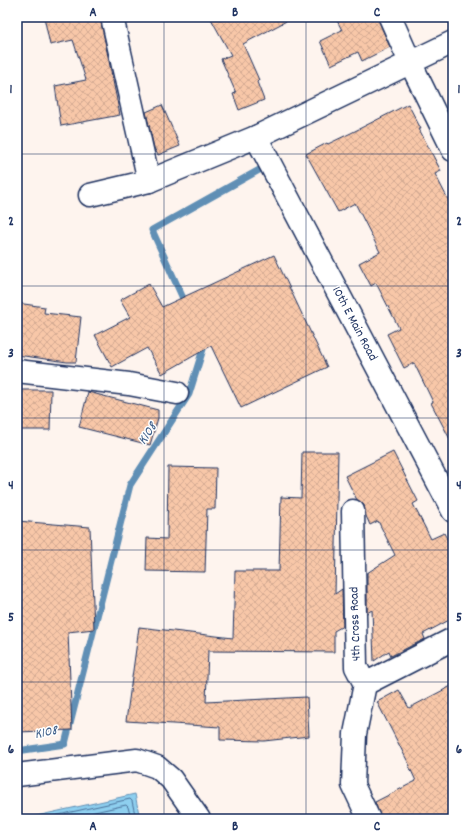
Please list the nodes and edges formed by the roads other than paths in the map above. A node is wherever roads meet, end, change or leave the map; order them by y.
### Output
1 (112, 17) edge
2 (390, 17) edge
3 (453, 42) edge
4 (410, 62) junction
5 (256, 137) junction
6 (453, 150) edge
7 (149, 181) junction
8 (90, 194) dead end
9 (17, 371) edge
10 (177, 392) dead end
11 (353, 511) dead end
12 (453, 512) edge
13 (453, 639) edge
14 (365, 684) junction
15 (17, 775) edge
16 (199, 819) edge
17 (369, 819) edge

1 - 7 street
2 - 4 street
3 - 4 street
4 - 5 street
4 - 6 street
5 - 7 street
5 - 12 street, 10th E Main Road
7 - 8 street
9 - 10 street
11 - 14 street, 4th Cross Road
13 - 14 street
14 - 17 street
15 - 16 street

